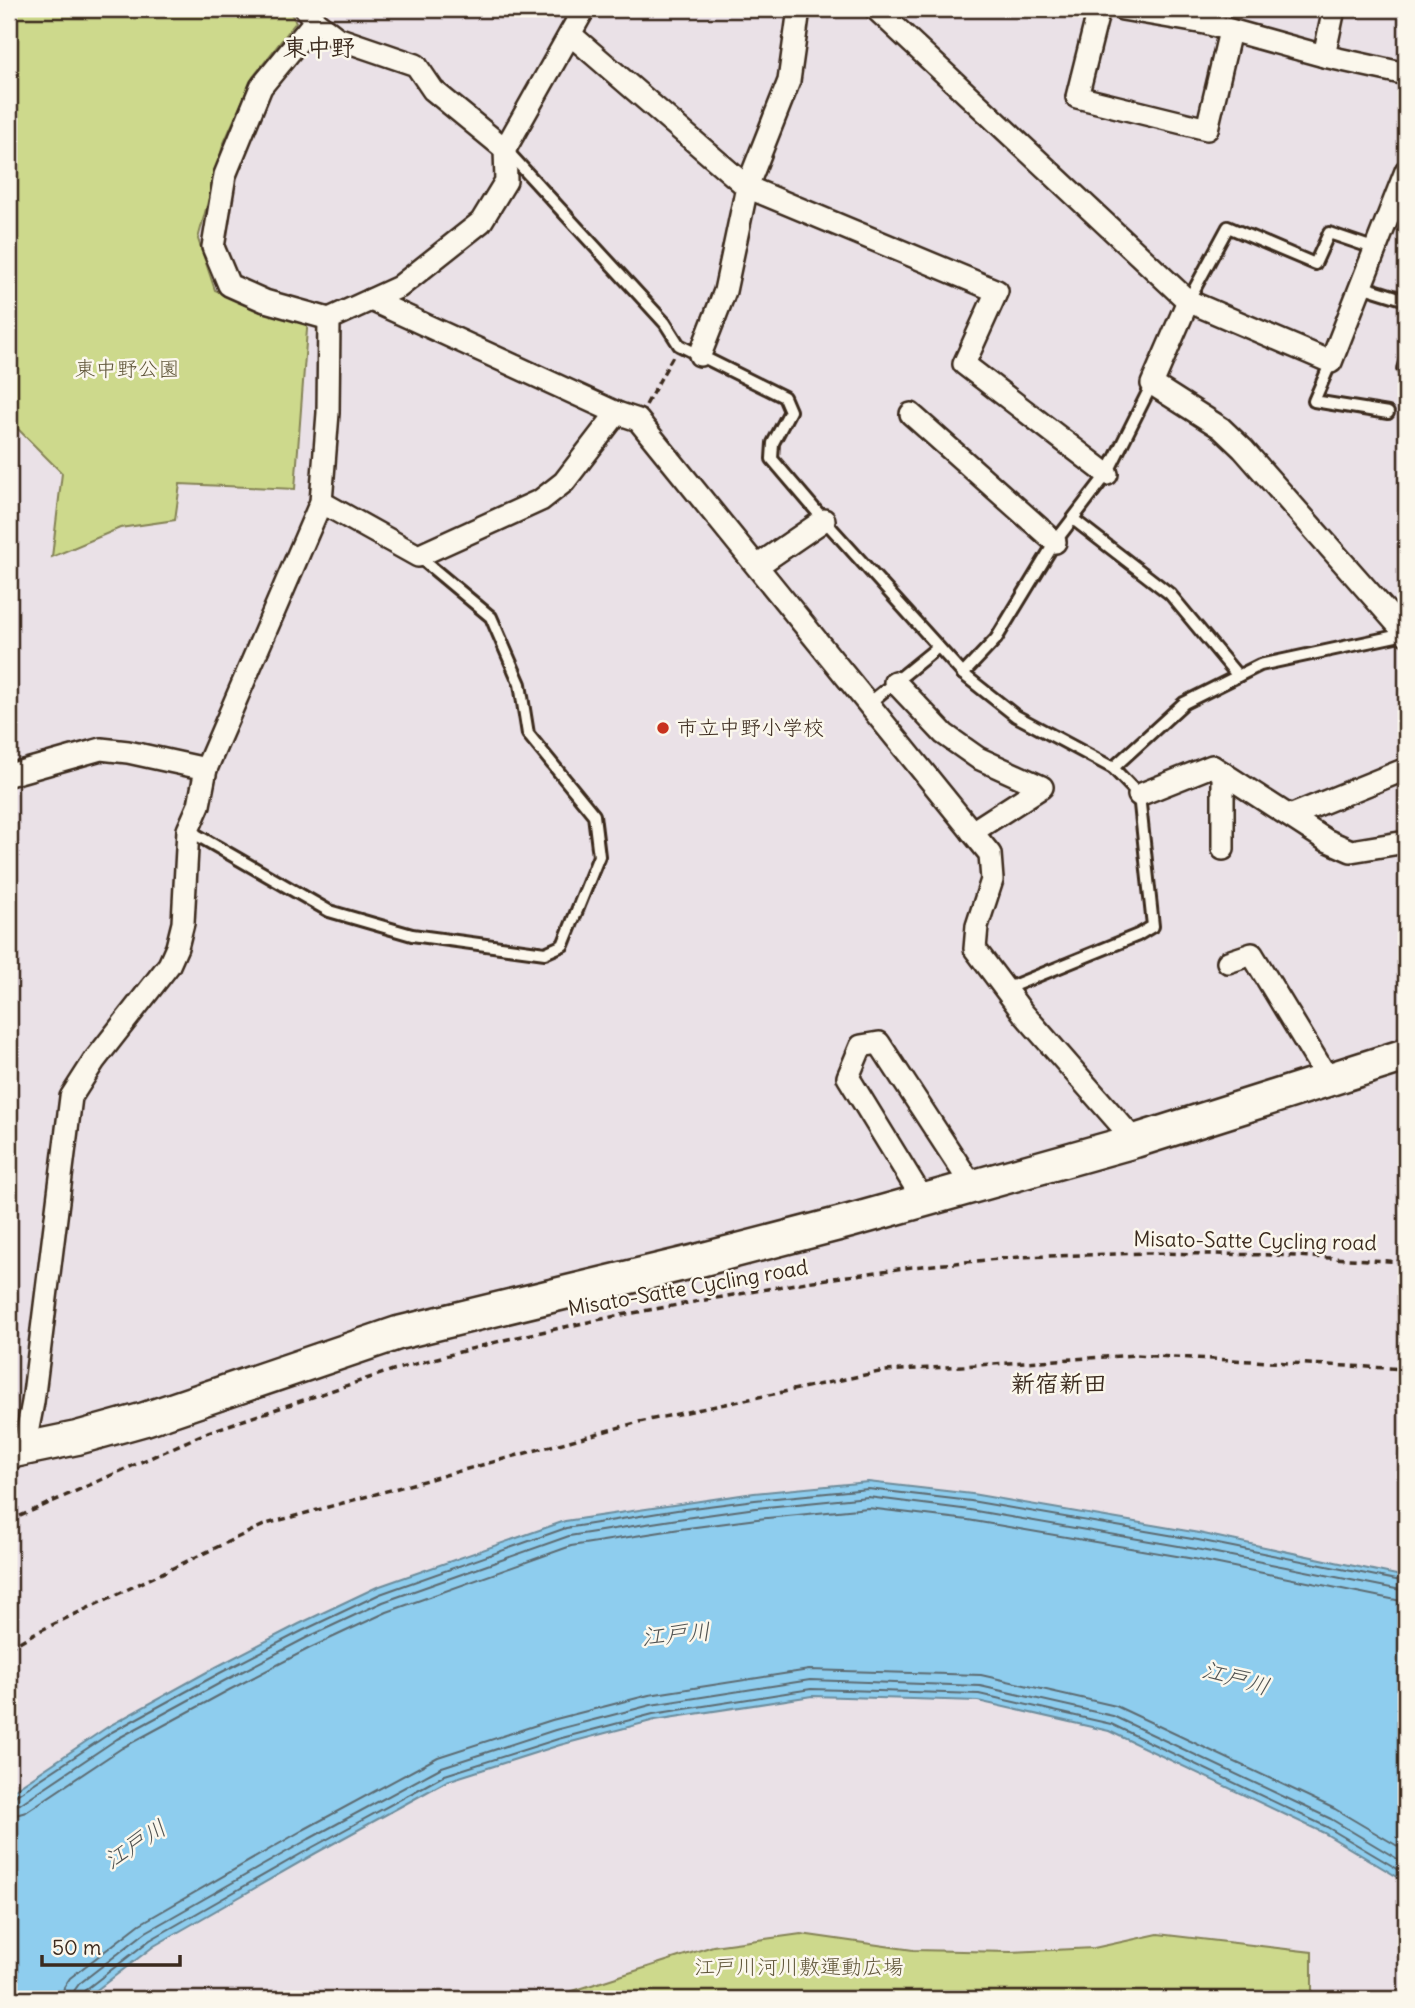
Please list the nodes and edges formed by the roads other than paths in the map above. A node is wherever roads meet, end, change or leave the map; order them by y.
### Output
1 (584, 9) edge
2 (799, 9) edge
3 (876, 9) edge
4 (1099, 9) edge
5 (1122, 9) edge
6 (1334, 9) edge
7 (311, 15) edge
8 (1207, 16) edge
9 (1230, 31) junction
10 (570, 34) junction
11 (1324, 56) junction
12 (1406, 74) edge
13 (505, 149) junction
14 (1406, 171) edge
15 (747, 187) junction
16 (1376, 249) junction
17 (1361, 286) junction
18 (371, 300) junction
19 (1406, 300) edge
20 (1188, 301) junction
21 (329, 319) junction
22 (700, 355) junction
23 (1331, 362) junction
24 (1152, 384) junction
25 (617, 413) junction
26 (1388, 413) dead end
27 (911, 414) dead end
28 (1107, 474) junction
29 (321, 502) junction
30 (1073, 519) junction
31 (824, 520) junction
32 (1055, 542) junction
33 (418, 556) junction
34 (757, 566) junction
35 (1406, 634) edge
36 (938, 648) junction
37 (963, 674) junction
38 (1238, 676) junction
39 (895, 682) junction
40 (868, 704) junction
41 (1114, 768) junction
42 (206, 769) junction
43 (1406, 769) edge
44 (1223, 773) junction
45 (9, 775) edge
46 (1139, 794) junction
47 (1290, 816) junction
48 (188, 830) junction
49 (972, 832) junction
50 (1406, 842) edge
51 (1223, 849) dead end
52 (1228, 962) dead end
53 (1005, 989) junction
54 (1406, 1055) edge
55 (1328, 1079) junction
56 (1135, 1141) junction
57 (973, 1187) junction
58 (925, 1200) junction
59 (16, 1450) edge

1 - 10 street
2 - 15 street
3 - 20 street
4 - 9 street
5 - 8 street
6 - 11 street
7 - 13 street
7 - 21 street
8 - 9 street
9 - 11 street
10 - 13 street
10 - 15 street
11 - 12 street
13 - 18 street
13 - 22 lane
14 - 16 street
15 - 22 street
15 - 28 street
16 - 17 street
16 - 20 lane
17 - 19 lane
17 - 23 street
18 - 21 street
18 - 25 street
20 - 23 street
20 - 24 street
21 - 29 street
22 - 31 lane
23 - 26 lane
24 - 28 lane
24 - 35 street
25 - 33 street
25 - 34 street
27 - 32 street
28 - 30 lane
29 - 33 street
29 - 42 street
30 - 32 lane
30 - 38 lane
31 - 34 street
31 - 36 lane
32 - 37 lane
33 - 48 lane
34 - 40 street
35 - 38 lane
36 - 37 lane
36 - 39 lane
37 - 41 lane
38 - 41 lane
39 - 40 lane
39 - 49 street
40 - 49 street
41 - 46 lane
42 - 45 street
42 - 48 street
43 - 47 street
44 - 46 street
44 - 47 street
44 - 51 street
46 - 53 lane
47 - 50 street
48 - 59 street
49 - 53 street
52 - 55 street
53 - 56 street
54 - 55 street
55 - 56 street
56 - 57 street
57 - 58 street
57 - 58 street
58 - 59 street

